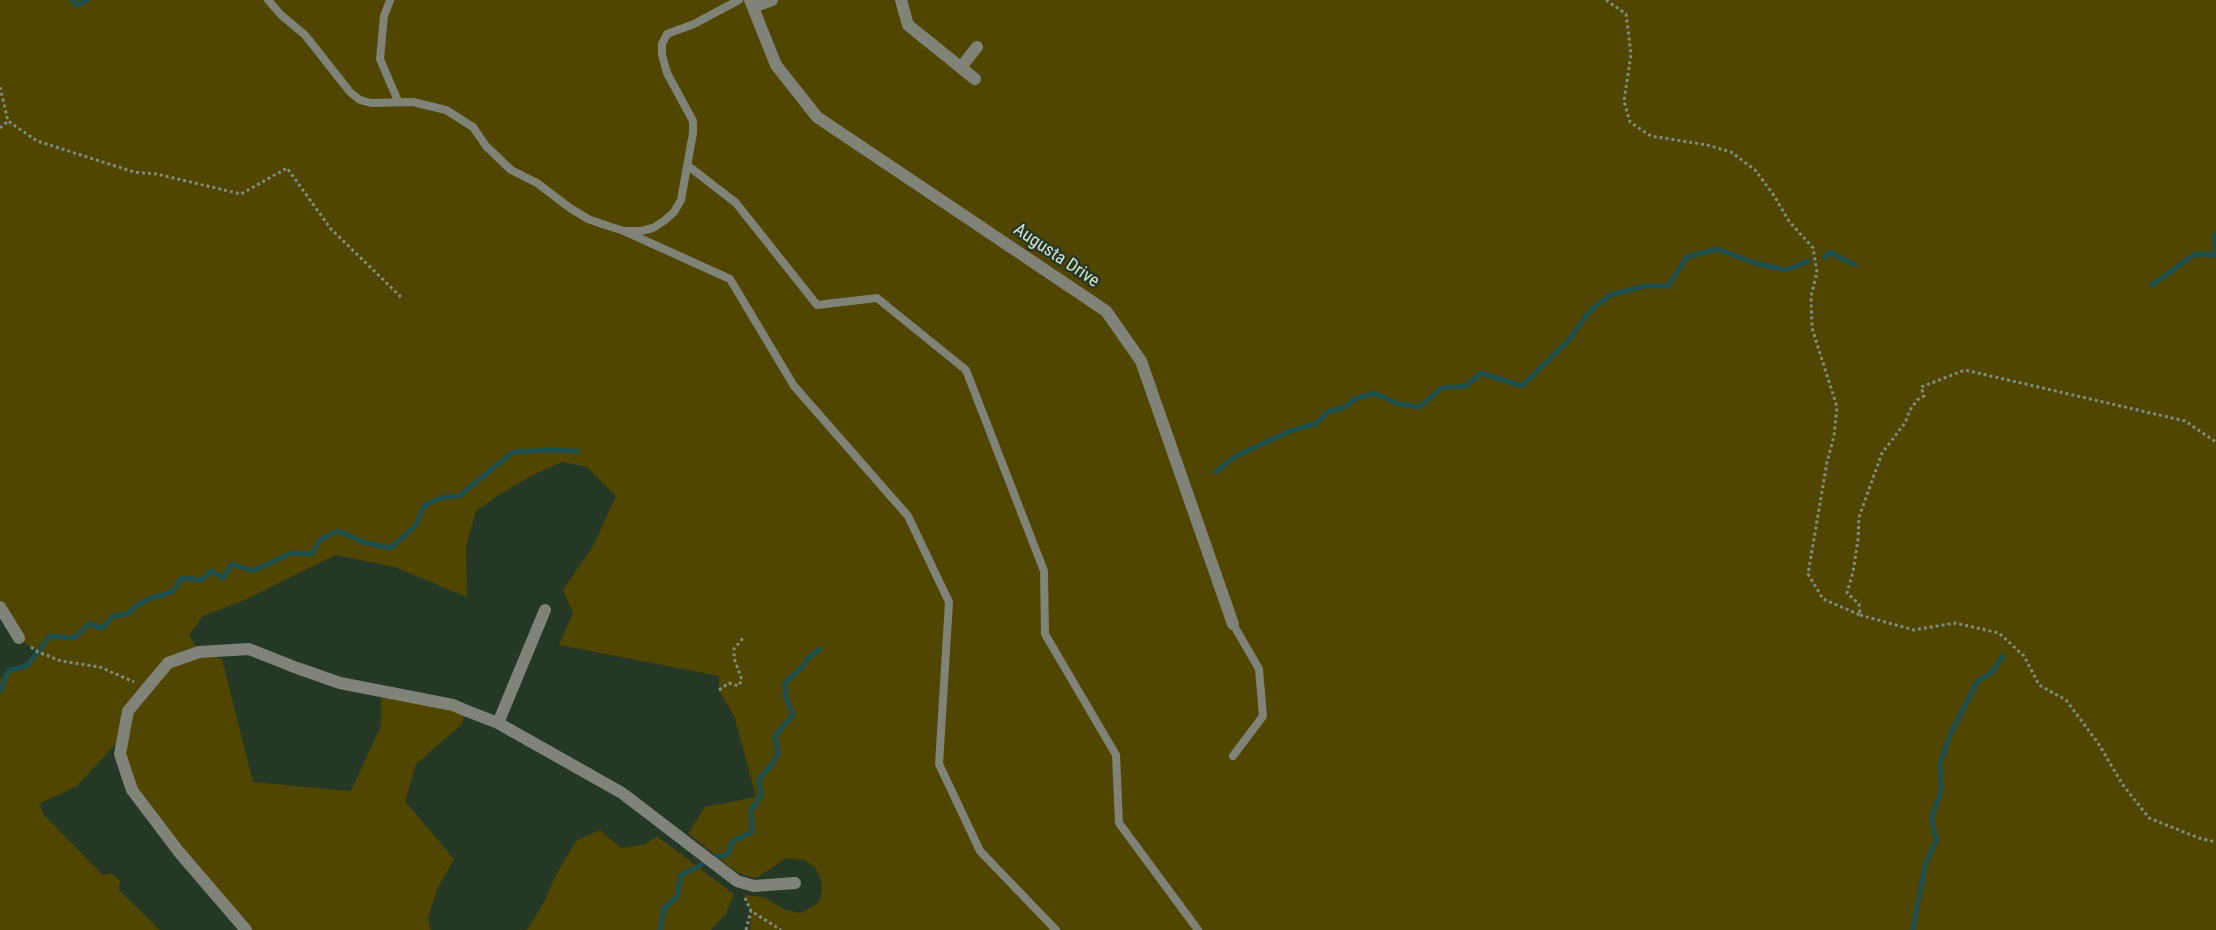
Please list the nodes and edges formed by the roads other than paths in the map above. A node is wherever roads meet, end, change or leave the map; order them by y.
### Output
1 (268, 0) edge
2 (390, 0) edge
3 (739, 0) edge
4 (772, 0) edge
5 (901, 0) edge
6 (751, 4) edge
7 (977, 47) dead end
8 (960, 67) junction
9 (975, 79) dead end
10 (398, 101) junction
11 (687, 165) junction
12 (624, 231) junction
13 (0, 607) edge
14 (545, 610) dead end
15 (1233, 624) joint
16 (19, 638) road end
17 (498, 723) junction
18 (1233, 756) dead end
19 (795, 883) dead end
20 (246, 930) edge
21 (1056, 930) edge
22 (1198, 930) edge

1 - 10 lane
2 - 10 lane
3 - 11 lane
4 - 6 street
5 - 8 street
6 - 15 street, Augusta Drive
7 - 8 street
8 - 9 street
10 - 12 lane
11 - 12 lane
11 - 22 lane
12 - 21 lane
13 - 16 street
14 - 17 street
15 - 18 lane
17 - 19 street
17 - 20 street

